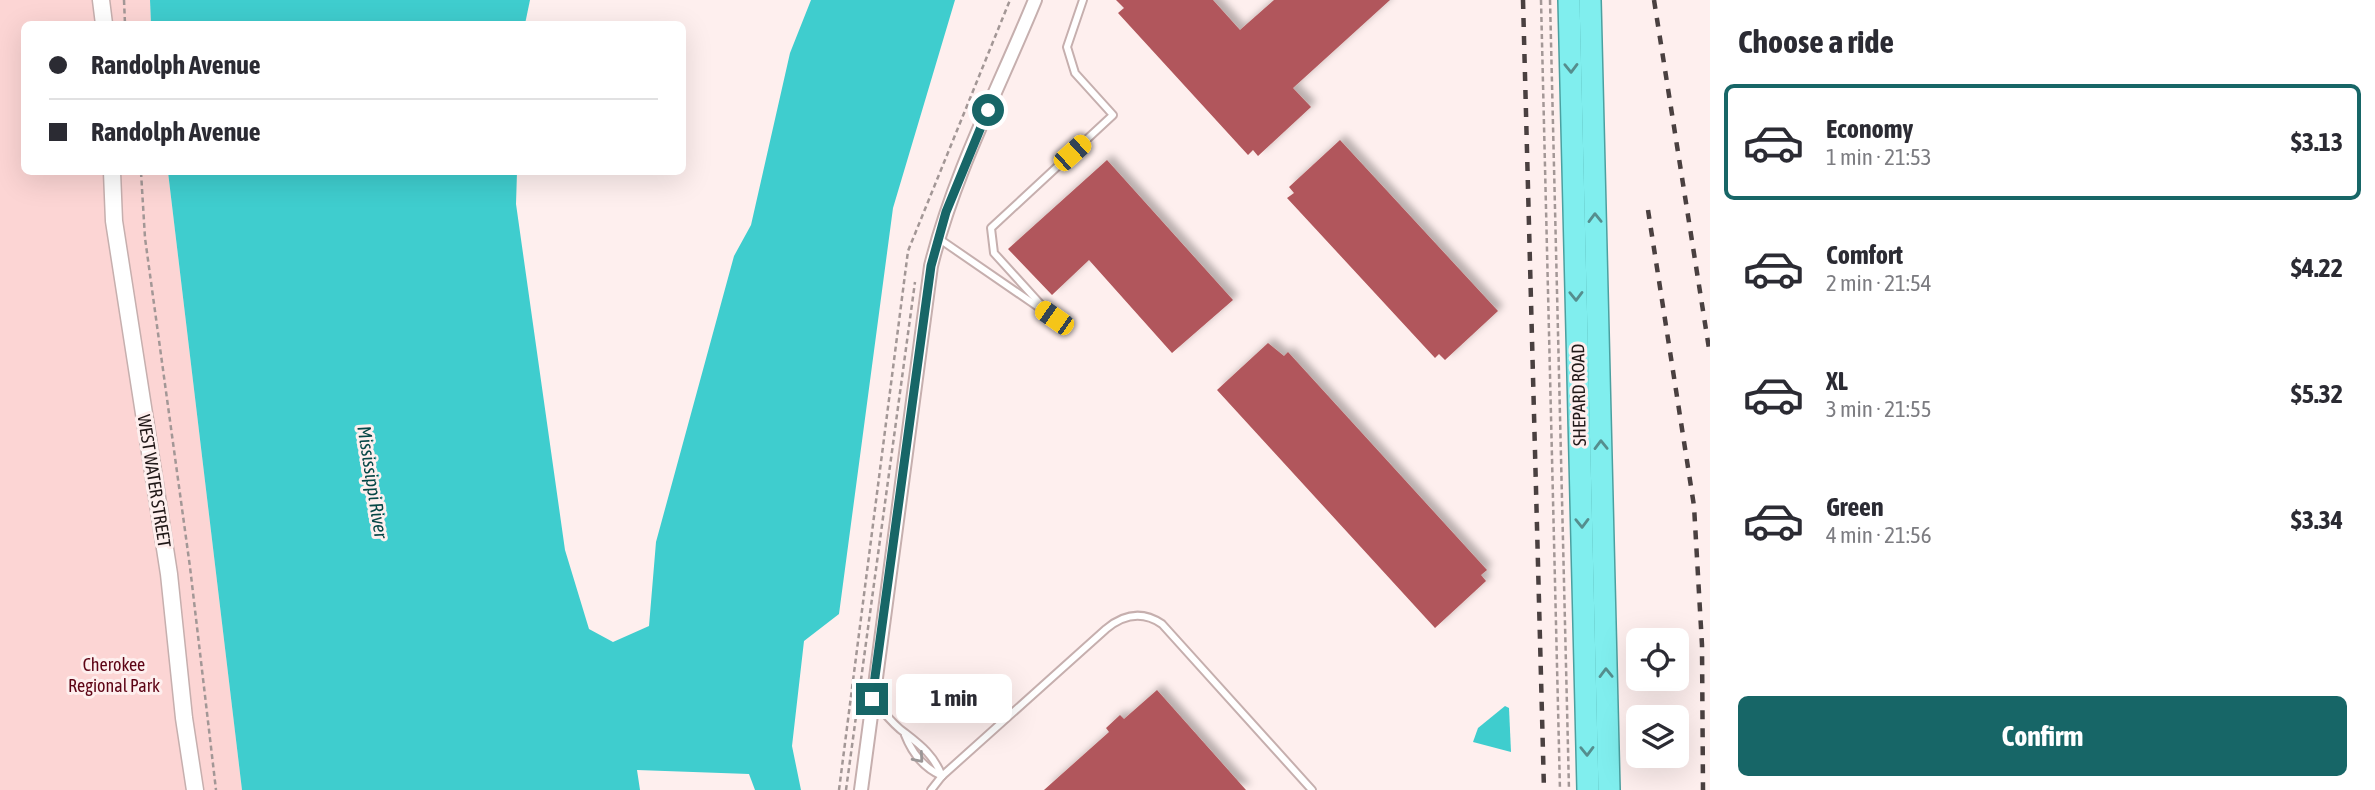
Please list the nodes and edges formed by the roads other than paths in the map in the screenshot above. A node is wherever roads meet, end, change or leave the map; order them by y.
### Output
1 (101, 0) edge
2 (1035, 0) edge
3 (1083, 0) edge
4 (1569, 0) edge
5 (1590, 0) edge
6 (104, 21) edge
7 (112, 175) edge
8 (938, 237) junction
9 (872, 699) junction
10 (942, 776) junction
11 (1309, 789) edge
12 (195, 790) edge
13 (861, 790) edge
14 (931, 790) edge
15 (1588, 790) edge
16 (1609, 790) edge

1 - 6 street
2 - 8 street
3 - 8 lane
4 -> 15 highway, SHEPARD ROAD
16 -> 5 highway, SHEPARD ROAD
7 - 12 street, WEST WATER STREET
8 - 9 street
9 - 10 lane
9 - 13 street
10 - 11 lane
10 - 14 lane

